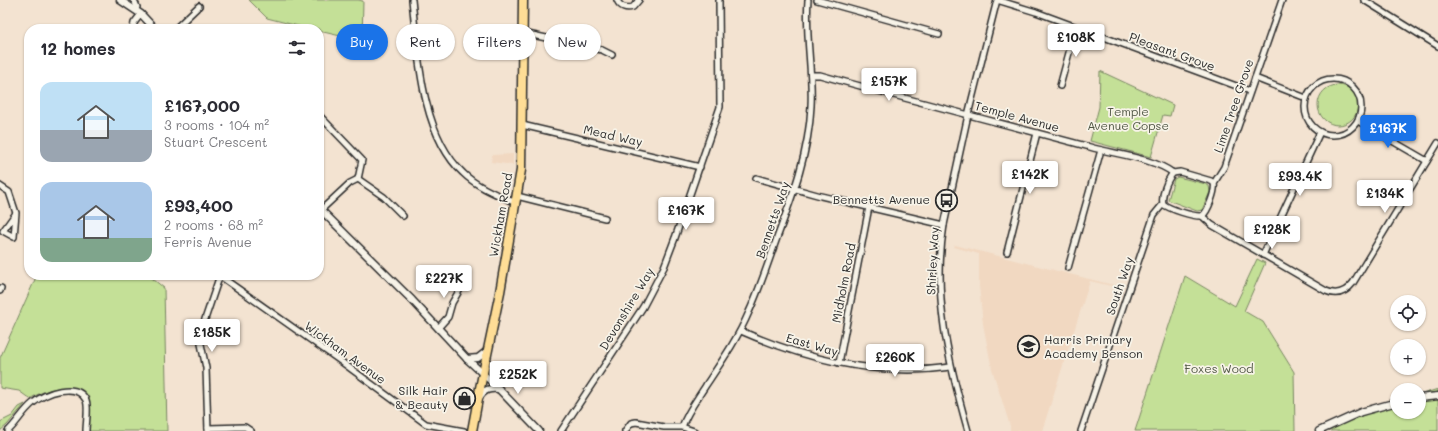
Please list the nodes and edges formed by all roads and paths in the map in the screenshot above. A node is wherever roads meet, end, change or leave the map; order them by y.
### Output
1 (120, 0) edge
2 (134, 0) edge
3 (412, 0) edge
4 (523, 0) edge
5 (617, 0) edge
6 (638, 0) edge
7 (719, 0) edge
8 (808, 0) edge
9 (817, 0) edge
10 (997, 0) edge
11 (1282, 0) edge
12 (1364, 0) edge
13 (199, 6) dead end
14 (135, 10) junction
15 (141, 14) junction
16 (134, 24) edge
17 (150, 24) edge
18 (180, 24) edge
19 (523, 24) edge
20 (1076, 27) junction
21 (939, 34) dead end
22 (536, 36) edge
23 (1438, 46) edge
24 (612, 55) dead end
25 (523, 60) edge
26 (811, 75) junction
27 (1255, 78) junction
28 (1060, 86) dead end
29 (1250, 91) junction
30 (1306, 98) junction
31 (968, 115) junction
32 (324, 120) edge
33 (1358, 121) junction
34 (522, 124) junction
35 (1320, 132) junction
36 (1037, 133) junction
37 (1438, 143) edge
38 (1101, 150) junction
39 (1427, 161) junction
40 (700, 167) junction
41 (1173, 173) junction
42 (756, 178) dead end
43 (358, 179) junction
44 (1214, 183) junction
45 (0, 186) edge
46 (795, 189) junction
47 (517, 199) junction
48 (1163, 204) junction
49 (324, 206) edge
50 (869, 207) junction
51 (16, 213) dead end
52 (324, 213) edge
53 (403, 216) dead end
54 (1202, 216) junction
55 (605, 218) dead end
56 (944, 225) junction
57 (1007, 252) dead end
58 (1264, 255) junction
59 (1068, 268) dead end
60 (465, 278) dead end
61 (218, 280) edge
62 (227, 280) edge
63 (438, 328) junction
64 (741, 331) junction
65 (487, 351) junction
66 (467, 359) junction
67 (839, 363) junction
68 (951, 367) junction
69 (483, 374) junction
70 (499, 389) junction
71 (1438, 396) edge
72 (1426, 397) edge
73 (478, 400) junction
74 (1390, 404) edge
75 (682, 427) junction
76 (208, 430) edge
77 (8, 431) edge
78 (86, 431) edge
79 (251, 431) edge
80 (464, 431) edge
81 (472, 431) edge
82 (540, 431) edge
83 (561, 431) edge
84 (625, 431) edge
85 (694, 431) edge
86 (968, 431) edge
87 (1081, 431) edge
88 (1320, 431) edge

1 - 14 street
2 - 14 street
3 - 47 street
4 - 19 highway, Wickham Road
5 - 6 street
7 - 40 street, Devonshire Way
8 - 26 street, Bennetts Way
9 - 21 street
10 - 20 street, Pleasant Grove
10 - 31 street, Shirley Way
11 - 27 street, Lime Tree Grove
12 - 23 street
13 - 18 street
14 - 15 street
15 - 16 street
15 - 17 street
20 - 28 street
20 - 29 street, Pleasant Grove
22 - 24 street
25 - 34 highway, Wickham Road
26 - 31 street, Temple Avenue
26 - 46 street, Bennetts Way
27 - 29 street, Lime Tree Grove
27 - 30 street
29 - 44 street, Lime Tree Grove
30 - 33 street
30 - 35 street
31 - 36 street, Temple Avenue
31 - 56 street, Shirley Way
32 - 43 street
33 - 35 street
33 - 39 street
34 - 40 street, Mead Way
34 - 47 highway, Wickham Road
35 - 58 street
36 - 38 street, Temple Avenue
36 - 57 street
37 - 39 street
38 - 41 street, Temple Avenue
38 - 59 street
39 - 58 street
40 - 83 street, Devonshire Way
41 - 44 street, Temple Avenue
41 - 48 street, South Way
42 - 46 street
43 - 49 street
43 - 53 street
44 - 54 street, Lime Tree Grove
45 - 51 street
46 - 50 street
46 - 64 street, Bennetts Way
47 - 55 street
47 - 65 highway, Wickham Road
48 - 54 street
48 - 87 street, South Way
50 - 56 street
50 - 67 street, Midholm Road
52 - 63 street
54 - 58 street
56 - 68 street, Shirley Way
60 - 63 street
61 - 76 street
62 - 80 street, Wickham Avenue
63 - 66 street
64 - 67 street, East Way
64 - 75 street, Bennetts Way
65 - 66 street
65 - 69 highway, Wickham Road
66 - 69 street
67 - 68 street, East Way
68 - 86 street, Shirley Way
69 - 70 street
69 - 73 highway, Wickham Road
70 - 73 street
70 - 82 street
71 - 72 street
73 - 81 highway, Wickham Road
74 - 88 street
75 - 84 street
75 - 85 street
76 - 79 street
77 - 78 street

